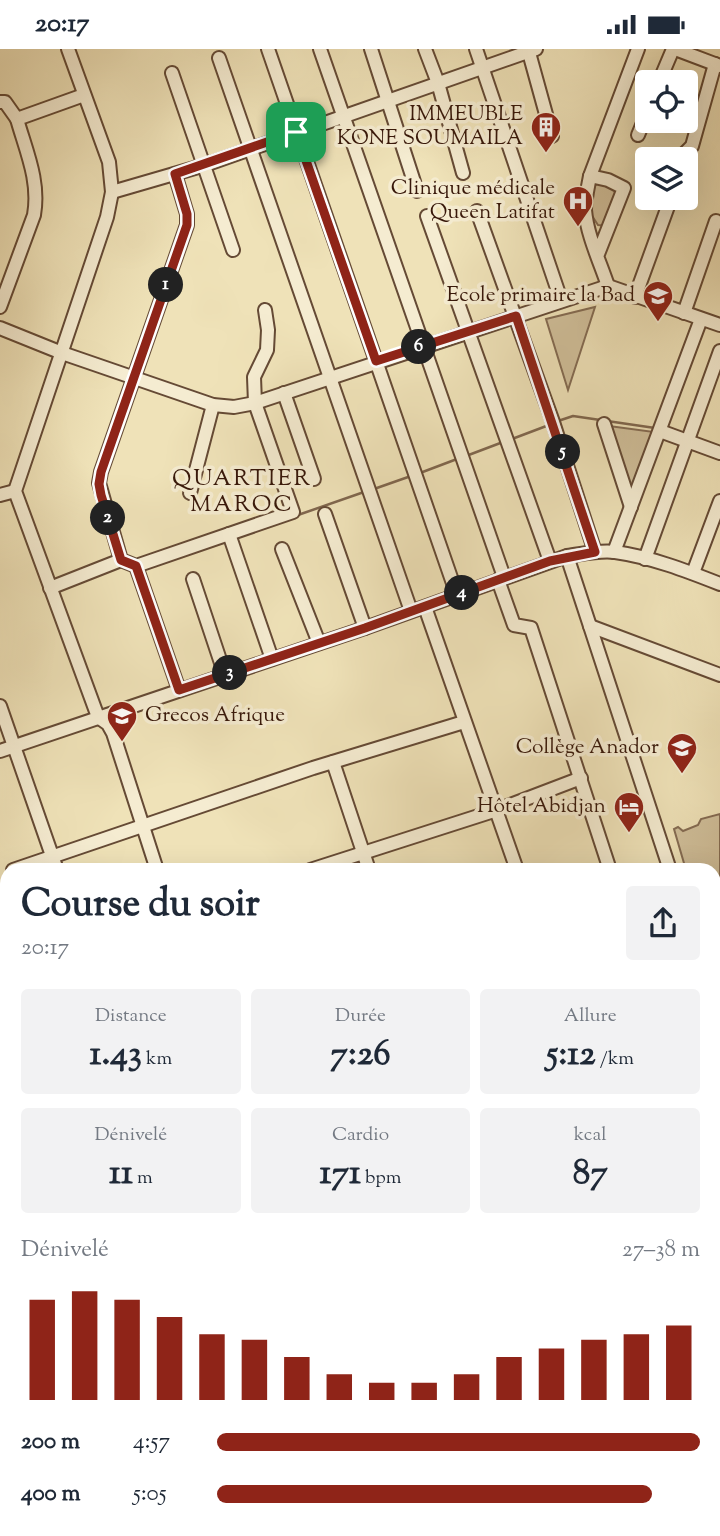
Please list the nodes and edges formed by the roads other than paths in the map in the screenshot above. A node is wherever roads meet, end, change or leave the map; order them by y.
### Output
1 (68, 49) edge
2 (268, 49) edge
3 (320, 49) edge
4 (370, 49) edge
5 (425, 49) edge
6 (476, 49) edge
7 (638, 49) edge
8 (674, 49) edge
9 (531, 50) edge
10 (219, 58) dead end
11 (718, 64) edge
12 (482, 68) junction
13 (664, 70) edge
14 (172, 73) dead end
15 (438, 83) junction
16 (84, 95) junction
17 (388, 101) junction
18 (0, 102) edge
19 (343, 116) junction
20 (17, 119) junction
21 (296, 132) junction
22 (552, 136) dead end
23 (691, 147) edge
24 (250, 149) junction
25 (205, 165) junction
26 (463, 173) dead end
27 (175, 174) junction
28 (590, 176) junction
29 (417, 191) dead end
30 (112, 192) junction
31 (667, 210) edge
32 (477, 211) dead end
33 (427, 216) dead end
34 (716, 221) dead end
35 (233, 250) dead end
36 (598, 254) junction
37 (608, 286) junction
38 (635, 297) junction
39 (561, 300) junction
40 (0, 307) edge
41 (265, 310) dead end
42 (684, 313) junction
43 (516, 316) junction
44 (701, 319) junction
45 (720, 325) edge
46 (0, 328) edge
47 (470, 331) junction
48 (423, 346) junction
49 (720, 351) edge
50 (62, 353) junction
51 (376, 361) junction
52 (135, 377) junction
53 (329, 378) junction
54 (284, 393) junction
55 (255, 403) junction
56 (213, 405) junction
57 (604, 424) dead end
58 (660, 431) junction
59 (688, 440) junction
60 (720, 453) edge
61 (314, 479) dead end
62 (16, 491) junction
63 (190, 493) dead end
64 (0, 495) edge
65 (720, 501) edge
66 (631, 507) junction
67 (325, 514) dead end
68 (229, 534) junction
69 (282, 549) dead end
70 (595, 552) junction
71 (614, 552) junction
72 (566, 556) junction
73 (645, 559) junction
74 (121, 560) junction
75 (550, 561) junction
76 (136, 566) junction
77 (693, 573) junction
78 (193, 579) dead end
79 (501, 579) junction
80 (720, 584) edge
81 (50, 588) junction
82 (457, 594) junction
83 (425, 607) junction
84 (411, 611) junction
85 (590, 626) junction
86 (365, 628) junction
87 (319, 643) junction
88 (272, 659) junction
89 (225, 674) junction
90 (720, 675) edge
91 (179, 690) junction
92 (0, 706) edge
93 (98, 717) junction
94 (464, 722) junction
95 (15, 746) junction
96 (0, 751) edge
97 (333, 762) junction
98 (581, 778) junction
99 (497, 810) junction
100 (143, 826) junction
101 (363, 852) junction
102 (52, 855) junction
103 (31, 863) edge
104 (55, 863) edge
105 (155, 863) edge
106 (331, 863) edge
107 (367, 863) edge
108 (515, 863) edge
109 (608, 863) edge
110 (668, 863) edge

1 - 16 street
2 - 21 street
3 - 19 street
4 - 17 street
5 - 15 street
6 - 12 street
7 - 28 street
8 - 11 street
8 - 13 street
9 - 12 street
9 - 22 street
10 - 24 street
11 - 23 street
12 - 15 street
12 - 39 street
14 - 25 street
15 - 17 street
15 - 26 street
16 - 20 street
16 - 30 street
17 - 19 street
17 - 29 street
18 - 20 street
19 - 21 street
19 - 48 street
20 - 40 street
21 - 24 street
21 - 51 street
24 - 25 street
24 - 53 street
25 - 27 street
25 - 35 street
27 - 30 street
27 - 52 street
28 - 36 street
28 - 36 street
30 - 50 street
31 - 38 street
32 - 43 street
33 - 47 street
34 - 42 street
36 - 37 street
37 - 38 street
37 - 39 street
38 - 42 street
39 - 43 street
41 - 55 street
42 - 44 street
43 - 47 street
43 - 70 street
44 - 45 street
44 - 58 street
46 - 50 street
47 - 48 street
47 - 75 street
48 - 51 street
48 - 79 street
49 - 59 street
50 - 52 street
50 - 62 street
51 - 53 street
51 - 82 street
52 - 56 street
52 - 74 street
53 - 54 street
53 - 84 street
54 - 55 street
54 - 61 street
55 - 56 street
55 - 68 street
56 - 63 street
57 - 66 street
58 - 59 street
58 - 66 street
59 - 60 street
59 - 73 street
62 - 64 street
62 - 81 street
65 - 77 street
66 - 71 street
67 - 86 street
68 - 76 street
68 - 88 street
69 - 87 street
70 - 71 street
70 - 72 street
71 - 73 street
72 - 75 street
72 - 85 street
73 - 77 street
74 - 76 street
74 - 81 street
75 - 79 street
76 - 91 street
77 - 80 street
78 - 89 street
79 - 82 street
79 - 98 street
81 - 93 street
82 - 83 street
83 - 84 street
83 - 94 street
84 - 86 street
85 - 90 street
85 - 110 street
86 - 87 street
87 - 88 street
88 - 89 street
89 - 91 street
91 - 93 street
92 - 95 street
93 - 95 street
93 - 100 street
94 - 97 street
94 - 99 street
95 - 96 street
95 - 102 street
97 - 100 street
97 - 101 street
98 - 99 street
98 - 109 street
99 - 101 street
99 - 108 street
100 - 102 street
100 - 105 street
101 - 106 street
101 - 107 street
102 - 103 street
102 - 104 street

